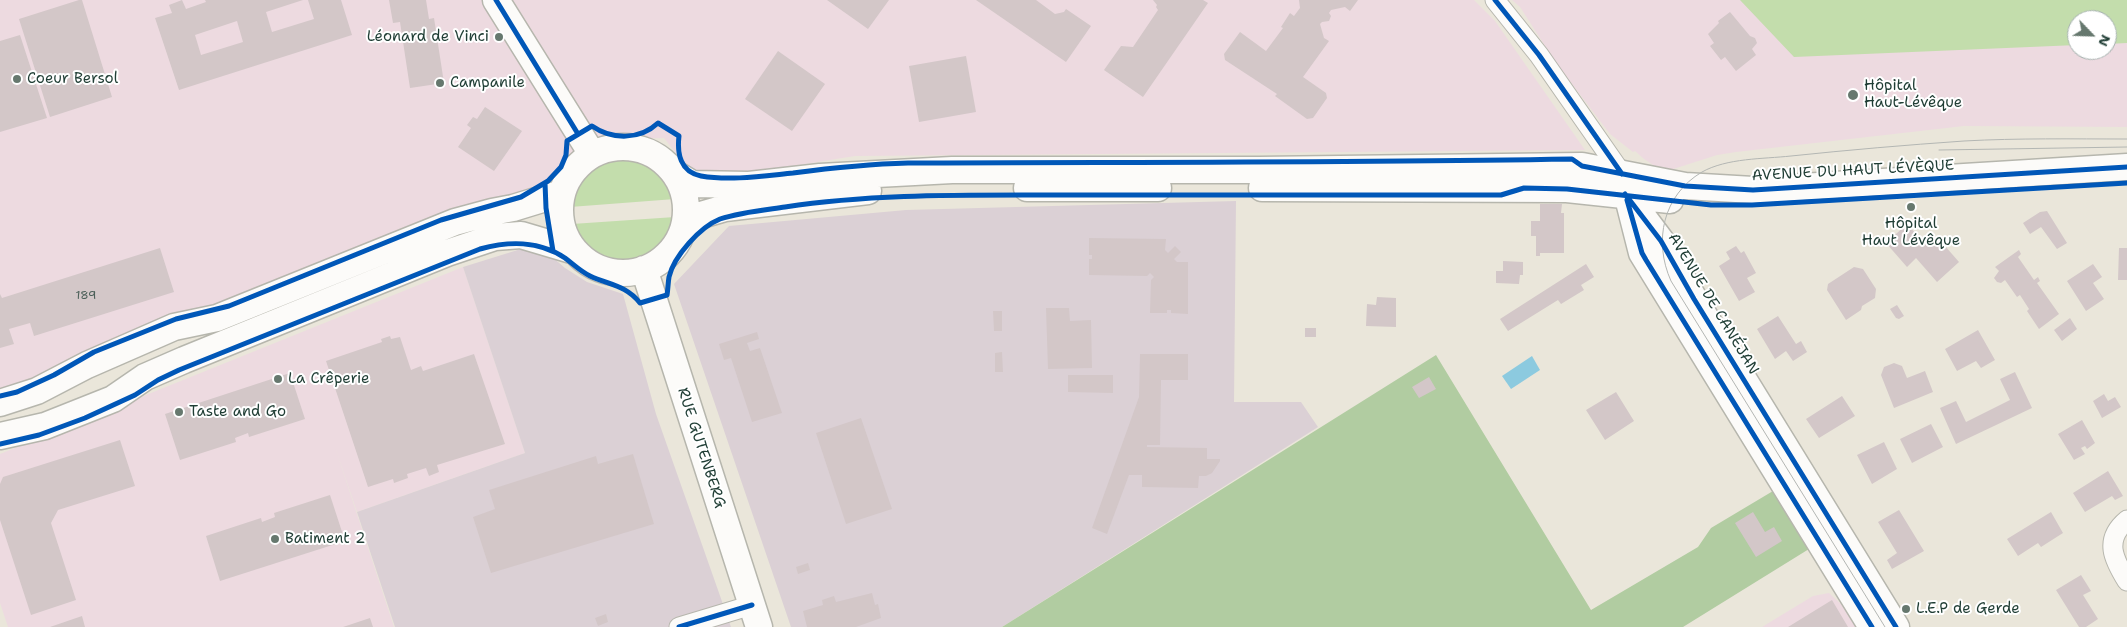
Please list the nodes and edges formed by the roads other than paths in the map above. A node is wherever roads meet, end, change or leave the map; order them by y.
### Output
1 (496, 0) edge
2 (1495, 0) edge
3 (592, 154) junction
4 (2127, 167) edge
5 (677, 175) junction
6 (2127, 183) edge
7 (1624, 184) junction
8 (562, 192) junction
9 (685, 224) junction
10 (575, 251) junction
11 (644, 269) junction
12 (0, 403) edge
13 (0, 436) edge
14 (2127, 520) edge
15 (2127, 581) edge
16 (756, 616) edge
17 (679, 627) edge
18 (1872, 627) edge
19 (1896, 627) edge

1 - 3 main road
2 - 7 street, AVENUE DE CANÉJAN
3 - 5 main road
3 - 8 main road
4 - 7 main road, AVENUE DU HAUT LÉVÈQUE
5 - 7 main road, AVENUE DU HAUT LÉVÈQUE
5 - 9 main road
6 - 7 main road, AVENUE DU HAUT LÉVÈQUE
7 - 9 main road, AVENUE DU HAUT LÉVÈQUE
7 - 18 main road, AVENUE DE CANÉJAN
7 - 19 main road, AVENUE DE CANÉJAN
8 - 10 main road
8 - 12 main road
9 - 11 main road
10 - 11 main road
10 - 13 main road
11 - 16 main road, RUE GUTENBERG
14 - 15 street
16 - 17 street

